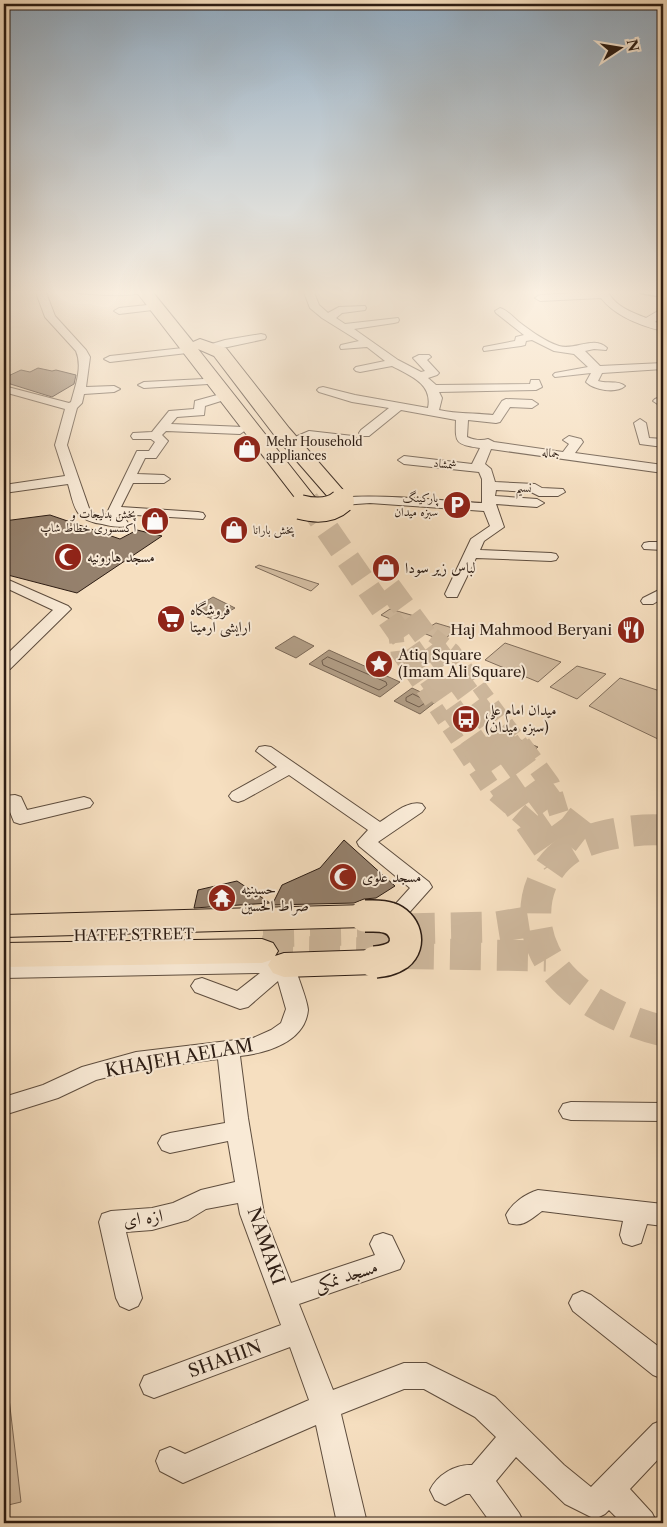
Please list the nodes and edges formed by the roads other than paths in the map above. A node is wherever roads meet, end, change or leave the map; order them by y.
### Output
1 (84, 361) edge
2 (188, 361) edge
3 (205, 361) edge
4 (227, 361) edge
5 (422, 361) edge
6 (589, 361) edge
7 (394, 362) joint
8 (663, 366) edge
9 (360, 369) dead end
10 (598, 370) junction
11 (559, 375) dead end
12 (419, 376) junction
13 (204, 382) junction
14 (535, 384) dead end
15 (144, 385) dead end
16 (618, 386) dead end
17 (4, 389) edge
18 (114, 389) dead end
19 (431, 389) junction
20 (323, 390) dead end
21 (78, 392) junction
22 (216, 399) junction
23 (532, 404) dead end
24 (71, 407) junction
25 (398, 407) junction
26 (433, 413) junction
27 (462, 418) junction
28 (640, 423) dead end
29 (240, 430) junction
30 (160, 431) junction
31 (365, 433) dead end
32 (137, 436) dead end
33 (347, 439) dead end
34 (569, 440) dead end
35 (292, 443) junction
36 (488, 443) junction
37 (663, 443) edge
38 (567, 455) junction
39 (404, 460) dead end
40 (485, 469) junction
41 (663, 469) edge
42 (72, 479) junction
43 (128, 479) junction
44 (164, 479) dead end
45 (4, 489) edge
46 (558, 492) dead end
47 (489, 497) junction
48 (318, 501) junction
49 (537, 503) dead end
50 (198, 516) dead end
51 (115, 518) junction
52 (92, 519) junction
53 (77, 524) dead end
54 (471, 554) junction
55 (550, 557) dead end
56 (4, 582) edge
57 (663, 592) edge
58 (452, 594) dead end
59 (648, 602) dead end
60 (4, 666) edge
61 (265, 751) dead end
62 (289, 768) junction
63 (238, 796) dead end
64 (4, 802) edge
65 (84, 803) dead end
66 (416, 808) dead end
67 (380, 830) junction
68 (378, 917) junction
69 (4, 926) edge
70 (4, 938) edge
71 (270, 950) junction
72 (4, 955) edge
73 (4, 970) edge
74 (202, 986) dead end
75 (228, 1048) junction
76 (4, 1106) edge
77 (571, 1111) dead end
78 (663, 1112) edge
79 (238, 1130) junction
80 (170, 1143) dead end
81 (248, 1190) junction
82 (518, 1215) dead end
83 (663, 1215) edge
84 (383, 1244) dead end
85 (284, 1297) junction
86 (129, 1298) dead end
87 (582, 1303) dead end
88 (296, 1332) junction
89 (663, 1366) edge
90 (154, 1385) dead end
91 (326, 1407) junction
92 (663, 1434) edge
93 (515, 1437) junction
94 (170, 1461) dead end
95 (478, 1480) junction
96 (445, 1490) dead end
97 (602, 1497) junction
98 (352, 1523) edge
99 (509, 1523) edge
100 (642, 1523) edge

1 - 21 street
2 - 13 main road
3 - 48 main road
4 - 35 main road
5 - 12 street
6 - 10 street
7 - 9 street
7 - 12 street
8 - 10 street
10 - 11 street
10 - 16 street
12 - 19 street
13 - 15 street
13 - 22 main road
14 - 19 street
17 - 24 street
18 - 21 street
19 - 26 street
20 - 25 street
21 - 24 street
22 - 29 main road
22 - 30 street
23 - 27 street
24 - 42 street
25 - 26 street
25 - 31 street
26 - 27 street
27 - 36 street, جماله
28 - 37 street
29 - 30 street
29 - 48 main road
30 - 32 street
30 - 43 street
33 - 35 street
34 - 38 street
35 - 48 main road
36 - 38 street, جماله
36 - 40 street
38 - 41 street, جماله
39 - 40 street, شمشاد
40 - 47 street
42 - 45 street
42 - 52 street
43 - 44 street
43 - 51 street
46 - 47 street, نسیم
47 - 48 street
47 - 49 street
47 - 54 street
50 - 51 street
51 - 52 street
52 - 53 street
54 - 55 street
54 - 58 street
56 - 60 street
57 - 59 street
61 - 62 street
62 - 63 street
62 - 67 street
64 - 65 street
66 - 67 street
67 - 68 street
68 - 69 main road
68 - 71 main road, bridge
70 - 71 main road, HATEF STREET
71 - 72 main road, HATEF STREET
71 - 73 street
71 - 74 street
71 - 75 street, KHAJEH AELAM
75 - 76 street, KHAJEH AELAM
75 - 79 street, NAMAKI
77 - 78 street
79 - 80 street
79 - 81 street, NAMAKI
81 - 85 street, NAMAKI
81 - 86 street, ازه ای
82 - 83 street
84 - 85 street, مسجد نمکی
85 - 88 street, NAMAKI
87 - 89 street
88 - 90 street, SHAHIN
88 - 91 street, NAMAKI
91 - 93 street
91 - 94 street
91 - 98 street, NAMAKI
92 - 97 street
93 - 95 street
93 - 97 street
95 - 96 street
95 - 99 street
97 - 100 street

